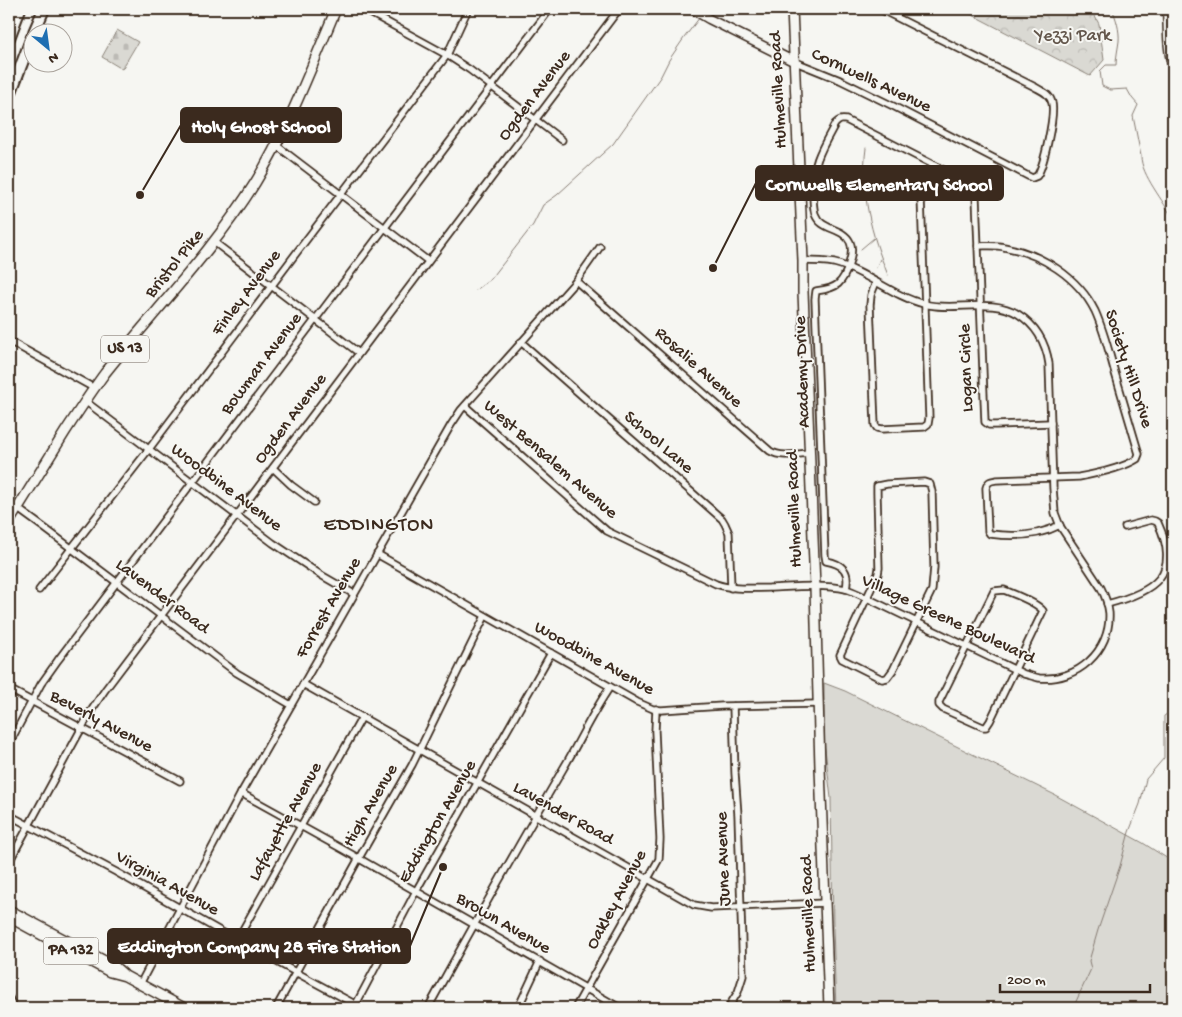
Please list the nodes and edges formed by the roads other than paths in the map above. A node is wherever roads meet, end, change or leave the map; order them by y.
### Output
1 (20, 9) edge
2 (44, 9) edge
3 (336, 9) edge
4 (363, 9) edge
5 (468, 9) edge
6 (550, 9) edge
7 (620, 9) edge
8 (692, 9) edge
9 (792, 9) edge
10 (880, 9) edge
11 (1167, 9) edge
12 (38, 22) edge
13 (9, 38) edge
14 (447, 54) junction
15 (793, 61) junction
16 (22, 63) edge
17 (1173, 68) edge
18 (492, 86) junction
19 (9, 97) edge
20 (536, 119) junction
21 (562, 140) dead end
22 (276, 145) junction
23 (934, 166) junction
24 (340, 194) junction
25 (384, 227) junction
26 (214, 242) junction
27 (978, 246) junction
28 (600, 247) dead end
29 (428, 261) junction
30 (803, 261) junction
31 (847, 268) junction
32 (576, 280) junction
33 (876, 282) junction
34 (271, 286) junction
35 (925, 304) junction
36 (980, 306) junction
37 (314, 320) junction
38 (9, 341) edge
39 (521, 342) junction
40 (359, 353) junction
41 (94, 388) junction
42 (85, 401) junction
43 (465, 406) junction
44 (1051, 423) junction
45 (149, 449) junction
46 (809, 453) junction
47 (273, 468) junction
48 (1052, 478) junction
49 (192, 481) junction
50 (314, 502) dead end
51 (17, 508) junction
52 (236, 515) junction
53 (9, 522) edge
54 (1060, 525) junction
55 (1125, 527) dead end
56 (72, 549) junction
57 (376, 554) junction
58 (116, 582) junction
59 (815, 587) junction
60 (731, 588) junction
61 (846, 589) junction
62 (39, 590) dead end
63 (354, 594) junction
64 (867, 598) junction
65 (1107, 604) junction
66 (161, 616) junction
67 (485, 616) junction
68 (917, 622) junction
69 (966, 646) junction
70 (551, 653) junction
71 (1016, 670) junction
72 (303, 684) junction
73 (610, 687) junction
74 (9, 689) edge
75 (32, 701) junction
76 (818, 704) junction
77 (291, 705) junction
78 (733, 706) junction
79 (656, 710) junction
80 (362, 717) junction
81 (82, 728) junction
82 (9, 744) edge
83 (420, 750) junction
84 (180, 781) dead end
85 (477, 783) junction
86 (241, 793) junction
87 (536, 815) junction
88 (9, 816) edge
89 (28, 825) junction
90 (300, 826) junction
91 (359, 858) junction
92 (9, 862) edge
93 (648, 879) junction
94 (416, 891) junction
95 (825, 903) junction
96 (9, 905) edge
97 (741, 907) junction
98 (180, 908) junction
99 (9, 910) edge
100 (9, 918) edge
101 (30, 921) junction
102 (474, 924) junction
103 (237, 940) junction
104 (540, 961) junction
105 (296, 972) junction
106 (125, 976) junction
107 (140, 984) junction
108 (586, 988) junction
109 (9, 998) edge
110 (355, 1006) edge
111 (14, 1008) edge
112 (184, 1008) edge
113 (276, 1008) edge
114 (362, 1008) edge
115 (428, 1008) edge
116 (518, 1008) edge
117 (575, 1008) edge
118 (620, 1008) edge
119 (728, 1008) edge
120 (829, 1008) edge

1 - 13 highway
2 - 12 highway
3 - 22 main road, Bristol Pike / US 13
4 - 14 street
5 - 14 street, Finley Avenue
6 - 18 street, Bowman Avenue
7 - 20 street, Ogden Avenue
8 - 15 street, Cornwells Avenue
9 - 15 main road, Hulmeville Road
10 - 15 street, Cornwells Avenue
11 - 17 street
14 - 18 street
14 - 24 street, Finley Avenue
15 - 30 main road, Hulmeville Road
16 - 19 highway
18 - 20 street
18 - 25 street, Bowman Avenue
20 - 21 street
20 - 29 street, Ogden Avenue
22 - 24 street
22 - 26 main road, Bristol Pike / US 13
23 - 27 street
23 - 31 street
23 - 35 street
24 - 25 street
24 - 34 street, Finley Avenue
25 - 29 street
25 - 37 street, Bowman Avenue
26 - 34 street
26 - 41 main road, Bristol Pike / US 13
27 - 36 street
27 - 48 street, Society Hill Drive
28 - 32 street, Forrest Avenue
29 - 40 street, Ogden Avenue
30 - 31 street, Village Greene Boulevard
30 - 46 main road, Hulmeville Road
31 - 33 street, Village Greene Boulevard
31 - 61 street, Academy Drive
32 - 39 street, Forrest Avenue
32 - 46 street, Rosalie Avenue
33 - 35 street, Village Greene Boulevard
33 - 35 street
34 - 37 street
34 - 45 street, Finley Avenue
35 - 36 street, Village Greene Boulevard
36 - 44 street, Village Greene Boulevard
36 - 44 street, Logan Circle
37 - 40 street
37 - 49 street, Bowman Avenue
38 - 41 street
39 - 43 street, Forrest Avenue
39 - 60 street, School Lane
40 - 47 street, Ogden Avenue
41 - 42 main road, Bristol Pike / US 13
42 - 45 street, Woodbine Avenue
42 - 51 main road, Bristol Pike / US 13
43 - 57 street, Forrest Avenue
43 - 60 street, West Bensalem Avenue
44 - 48 street, Village Greene Boulevard
45 - 49 street, Woodbine Avenue
45 - 56 street, Finley Avenue
46 - 59 main road, Hulmeville Road
47 - 50 street
47 - 52 street, Ogden Avenue
48 - 54 street, Village Greene Boulevard
48 - 54 street
49 - 52 street, Woodbine Avenue
49 - 58 street, Bowman Avenue
51 - 53 main road, Bristol Pike / US 13
51 - 56 street, Lavender Road
52 - 63 street, Woodbine Avenue
52 - 66 street, Ogden Avenue
54 - 65 street, Village Greene Boulevard
55 - 65 street
56 - 58 street, Lavender Road
56 - 62 street, Finley Avenue
57 - 63 street, Forrest Avenue
57 - 67 street, Woodbine Avenue
58 - 66 street, Lavender Road
58 - 75 street, Bowman Avenue
59 - 60 street, West Bensalem Avenue
59 - 61 street, Village Greene Boulevard
59 - 76 main road, Hulmeville Road
61 - 64 street, Village Greene Boulevard
63 - 72 street, Forrest Avenue
64 - 68 street, Village Greene Boulevard
64 - 68 street
64 - 68 street
65 - 71 street, Village Greene Boulevard
66 - 77 street, Lavender Road
66 - 81 street, Ogden Avenue
67 - 70 street, Woodbine Avenue
67 - 83 street, High Avenue
68 - 69 street, Village Greene Boulevard
69 - 71 street, Village Greene Boulevard
69 - 71 street
69 - 71 street
70 - 73 street, Woodbine Avenue
70 - 85 street, Eddington Avenue
72 - 77 street, Forrest Avenue
72 - 80 street, Lavender Road
73 - 79 street, Woodbine Avenue
73 - 87 street
74 - 75 street, Beverly Avenue
75 - 81 street, Beverly Avenue
75 - 82 street, Bowman Avenue
76 - 78 street, Woodbine Avenue
76 - 95 main road, Hulmeville Road
77 - 86 street, Forrest Avenue
78 - 79 street, Woodbine Avenue
78 - 97 street, June Avenue
79 - 93 street, Oakley Avenue
80 - 83 street, Lavender Road
80 - 90 street, Lafayette Avenue
81 - 84 street, Beverly Avenue
81 - 89 street, Ogden Avenue
83 - 85 street, Lavender Road
83 - 91 street, High Avenue
85 - 87 street, Lavender Road
85 - 94 street, Eddington Avenue
86 - 90 street, Brown Avenue
86 - 98 street, Forrest Avenue
87 - 93 street, Lavender Road
87 - 102 street
88 - 89 street, Virginia Avenue
89 - 92 street, Ogden Avenue
89 - 98 street, Virginia Avenue
90 - 91 street, Brown Avenue
90 - 103 street, Lafayette Avenue
91 - 94 street, Brown Avenue
91 - 105 street, High Avenue
93 - 97 street, Lavender Road
93 - 108 street, Oakley Avenue
94 - 102 street, Brown Avenue
94 - 110 street, Eddington Avenue
95 - 97 street, Lavender Road
95 - 120 main road, Hulmeville Road
96 - 101 main road
97 - 119 street, June Avenue
98 - 103 street, Virginia Avenue
98 - 107 street, Forrest Avenue
99 - 101 main road, PA 132
100 - 106 main road, PA 132
101 - 106 main road, PA 132
102 - 104 street, Brown Avenue
102 - 115 street
103 - 105 street, Virginia Avenue
104 - 108 street, Brown Avenue
104 - 116 street
105 - 110 street, Virginia Avenue
105 - 113 street, High Avenue
106 - 107 main road, PA 132
107 - 112 main road, PA 132
108 - 117 street, Oakley Avenue
108 - 118 street, Brown Avenue
109 - 111 street
110 - 114 street, Virginia Avenue

